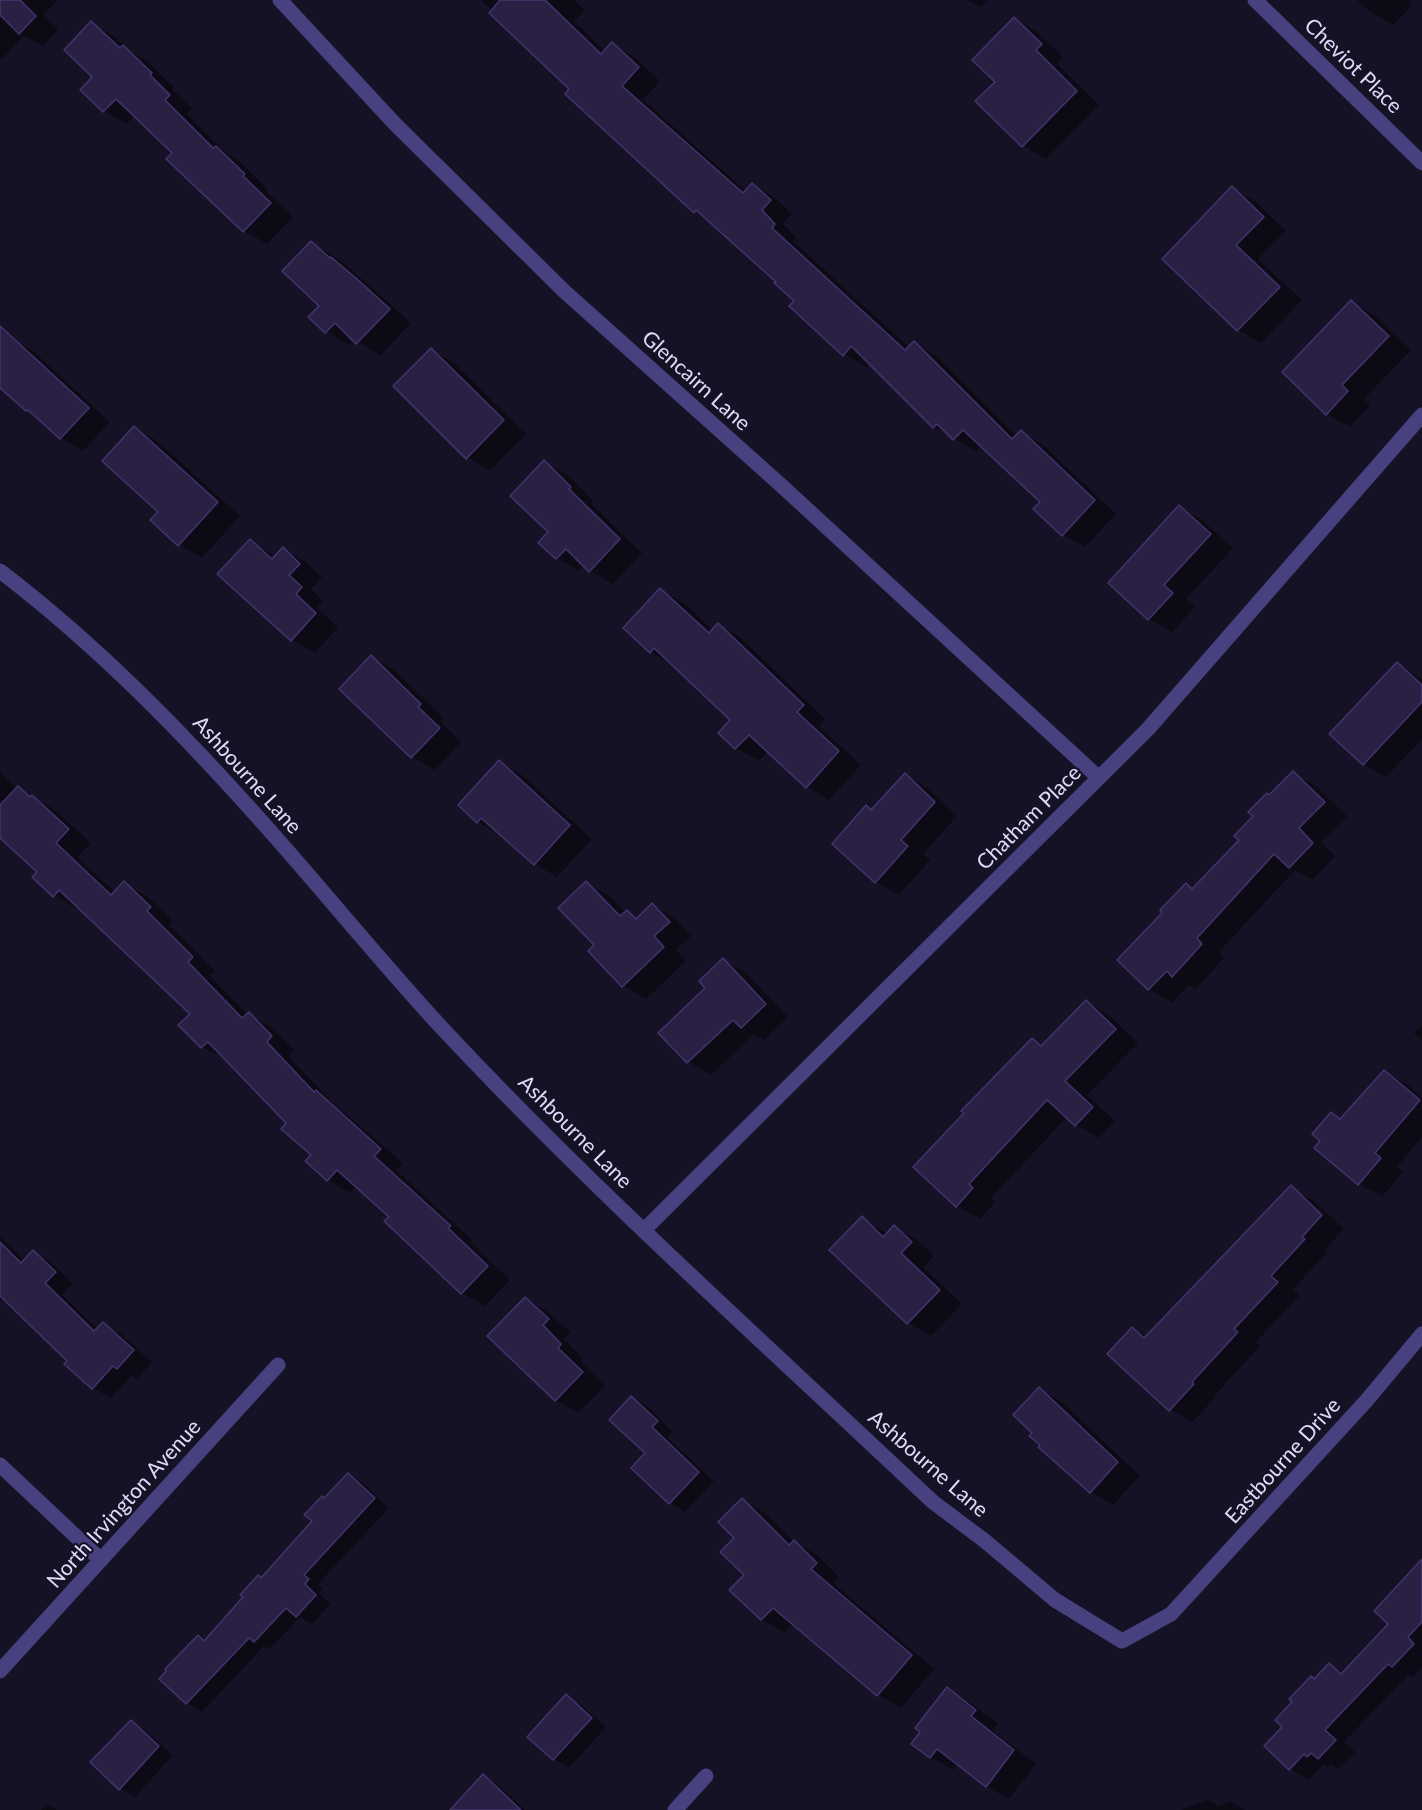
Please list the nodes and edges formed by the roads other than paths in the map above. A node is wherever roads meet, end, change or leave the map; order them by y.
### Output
1 (280, 0) edge
2 (1255, 0) edge
3 (1422, 163) edge
4 (1422, 415) edge
5 (0, 571) edge
6 (1099, 778) junction
7 (644, 1230) junction
8 (1422, 1334) edge
9 (278, 1365) dead end
10 (0, 1466) edge
11 (101, 1560) junction
12 (1171, 1614) joint
13 (0, 1671) edge
14 (706, 1776) dead end
15 (675, 1810) edge

1 - 6 street, Glencairn Lane
2 - 3 street, Cheviot Place
4 - 6 street, Chatham Place
5 - 7 street, Ashbourne Lane
6 - 7 street, Chatham Place
7 - 12 street, Ashbourne Lane
8 - 12 street, Eastbourne Drive
9 - 11 street, North Irvington Avenue
10 - 11 street
11 - 13 street, North Irvington Avenue
14 - 15 street

